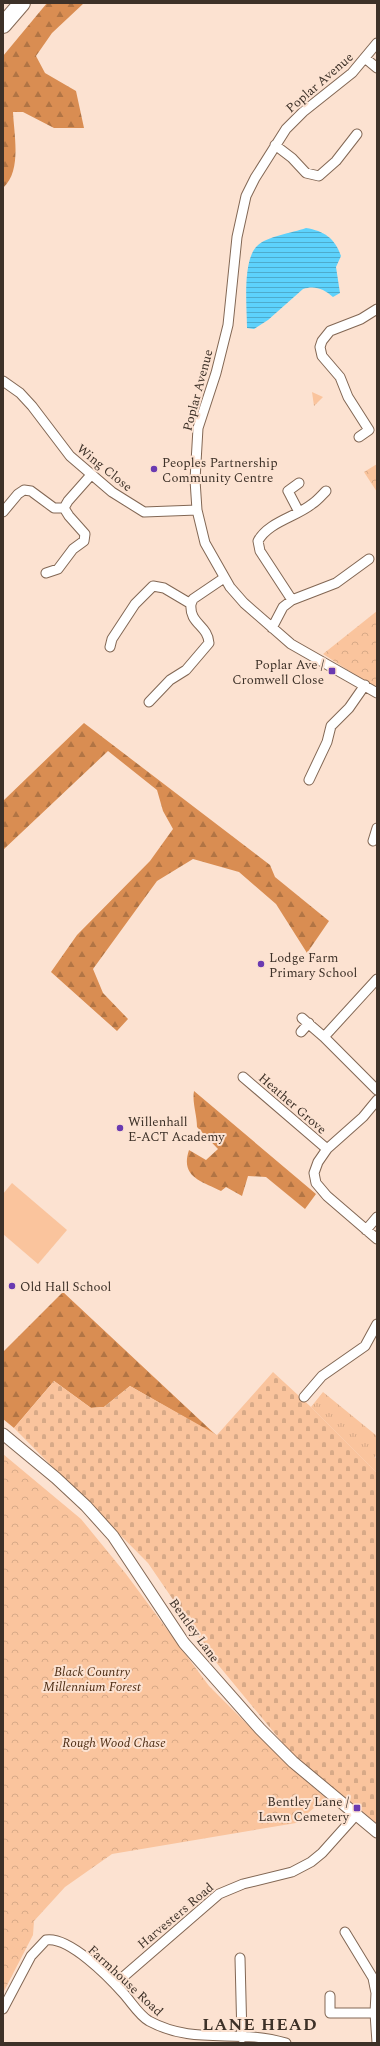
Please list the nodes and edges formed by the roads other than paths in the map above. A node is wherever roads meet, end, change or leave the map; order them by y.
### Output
1 (22, 3) edge
2 (3, 25) edge
3 (377, 43) edge
4 (365, 58) junction
5 (377, 68) edge
6 (357, 134) dead end
7 (275, 146) junction
8 (377, 309) edge
9 (3, 381) edge
10 (359, 437) dead end
11 (91, 475) junction
12 (299, 483) dead end
13 (326, 491) dead end
14 (64, 508) junction
15 (196, 510) junction
16 (3, 512) edge
17 (299, 512) junction
18 (369, 559) dead end
19 (46, 573) dead end
20 (224, 578) junction
21 (292, 600) junction
22 (191, 604) junction
23 (272, 628) junction
24 (110, 647) dead end
25 (365, 685) junction
26 (377, 693) edge
27 (149, 702) dead end
28 (309, 780) dead end
29 (377, 828) edge
30 (373, 841) dead end
31 (377, 980) edge
32 (358, 986) dead end
33 (365, 992) junction
34 (301, 1032) dead end
35 (324, 1036) junction
36 (243, 1077) dead end
37 (377, 1090) edge
38 (377, 1100) edge
39 (327, 1149) junction
40 (377, 1217) edge
41 (366, 1230) junction
42 (377, 1239) edge
43 (377, 1324) edge
44 (304, 1397) dead end
45 (3, 1434) edge
46 (356, 1815) junction
47 (377, 1832) edge
48 (345, 1932) dead end
49 (240, 1958) dead end
50 (115, 1984) junction
51 (330, 1996) dead end
52 (3, 2009) edge
53 (375, 2013) junction
54 (242, 2038) junction
55 (286, 2043) edge
56 (377, 2043) edge

1 - 2 highway
3 - 4 street, Poplar Avenue
4 - 5 street
4 - 7 street, Poplar Avenue
6 - 7 street
7 - 15 street, Poplar Avenue
8 - 10 street
9 - 11 street, Wing Close
11 - 14 street
11 - 15 street, Wing Close
12 - 17 street
13 - 17 street
14 - 16 street
14 - 19 street
15 - 20 street, Poplar Avenue
17 - 21 street
18 - 21 street
20 - 22 street
20 - 23 street, Poplar Avenue
21 - 23 street
22 - 24 street
22 - 27 street
23 - 25 street, Poplar Avenue
25 - 26 street, Poplar Avenue
25 - 28 street
29 - 30 street
31 - 33 street
32 - 33 street
33 - 35 street
34 - 35 street
35 - 37 street
36 - 39 street, Heather Grove
38 - 39 street
39 - 41 street
40 - 41 street
41 - 42 street
43 - 44 street
45 - 46 street, Bentley Lane
46 - 47 street, Bentley Lane
46 - 50 street, Harvesters Road
48 - 53 street
49 - 54 street
50 - 52 street, Farmhouse Road
50 - 54 street, Farmhouse Road
51 - 53 street
53 - 56 street
54 - 55 street, Farmhouse Road

